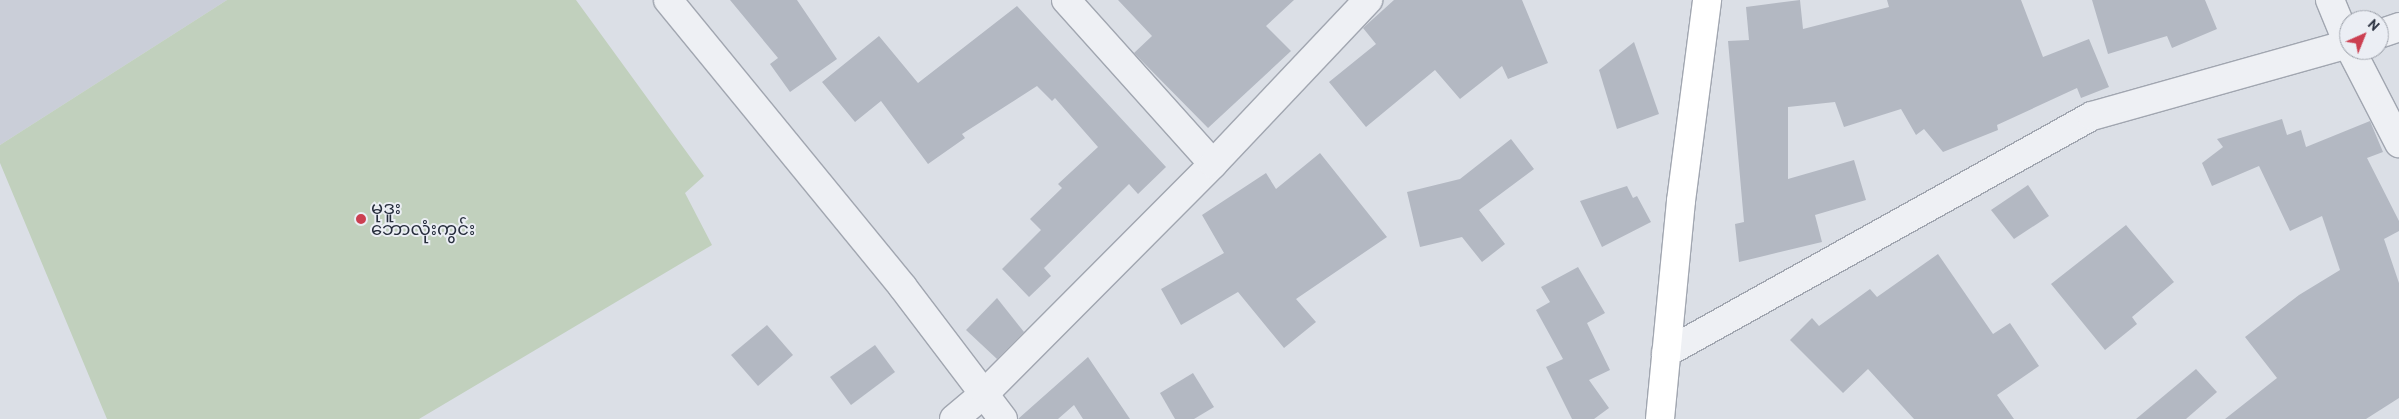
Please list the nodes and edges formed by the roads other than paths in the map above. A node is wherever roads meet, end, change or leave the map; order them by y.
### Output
1 (668, 0) edge
2 (1066, 0) edge
3 (1368, 0) edge
4 (1707, 0) edge
5 (2330, 0) edge
6 (2339, 22) edge
7 (2339, 49) edge
8 (2356, 60) edge
9 (2399, 144) edge
10 (1213, 164) junction
11 (1666, 353) junction
12 (985, 393) junction
13 (954, 419) edge
14 (1003, 419) edge
15 (1660, 419) edge

1 - 12 street
2 - 10 street
3 - 10 street
4 - 11 main road
5 - 6 street
7 - 11 street
8 - 9 street
10 - 12 street
11 - 15 main road
12 - 13 street
12 - 14 street

